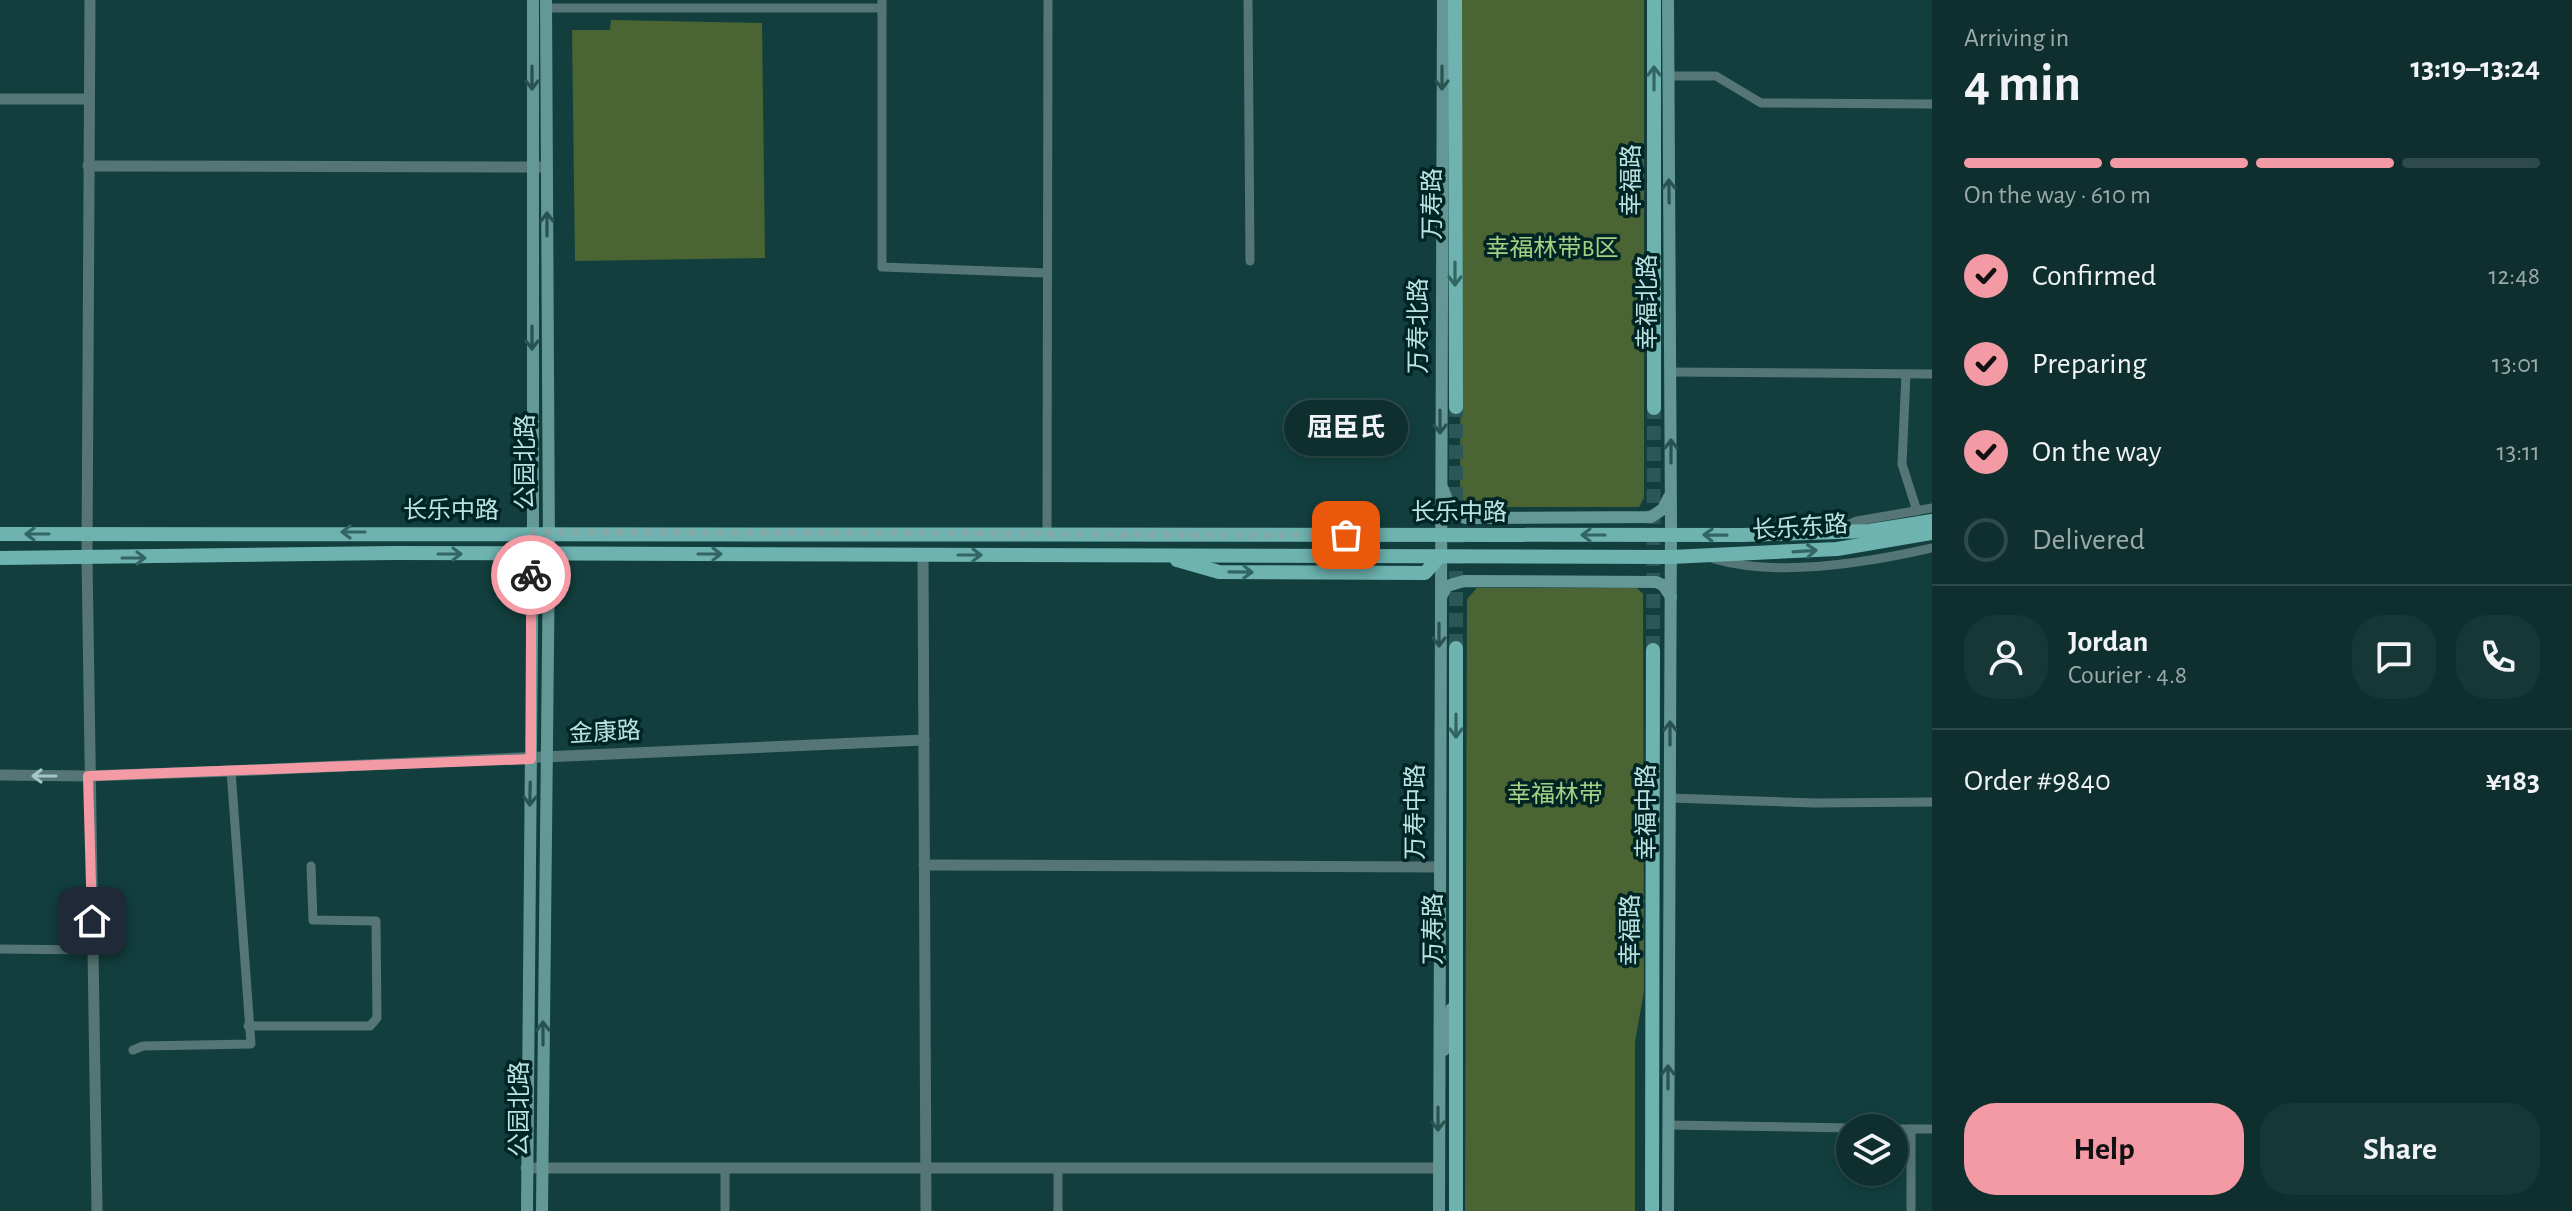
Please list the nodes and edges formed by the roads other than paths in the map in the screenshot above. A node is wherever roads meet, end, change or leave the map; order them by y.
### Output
1 (90, 0) edge
2 (533, 0) edge
3 (1048, 0) edge
4 (1248, 0) edge
5 (1443, 0) edge
6 (1455, 0) edge
7 (1654, 0) edge
8 (1668, 0) edge
9 (546, 4) edge
10 (882, 4) edge
11 (1668, 76) junction
12 (0, 99) edge
13 (89, 99) junction
14 (1932, 104) edge
15 (88, 166) junction
16 (531, 167) junction
17 (546, 167) junction
18 (1250, 261) dead end
19 (1047, 273) junction
20 (1670, 372) junction
21 (1906, 374) junction
22 (1932, 374) edge
23 (1456, 407) tunnel mouth
24 (1654, 408) tunnel mouth
25 (1439, 474) junction
26 (1671, 491) junction
27 (1932, 508) edge
28 (1917, 511) junction
29 (1932, 521) edge
30 (1832, 531) junction
31 (533, 532) junction
32 (548, 533) junction
33 (1932, 533) edge
34 (0, 534) edge
35 (86, 534) junction
36 (1109, 534) junction
37 (1047, 535) junction
38 (1439, 535) junction
39 (1671, 535) junction
40 (1932, 548) edge
41 (532, 554) junction
42 (549, 554) junction
43 (923, 555) junction
44 (1703, 555) junction
45 (1109, 556) junction
46 (1439, 557) junction
47 (1671, 557) junction
48 (0, 558) edge
49 (87, 558) junction
50 (1671, 597) junction
51 (1439, 604) junction
52 (1456, 648) tunnel mouth
53 (1653, 650) tunnel mouth
54 (924, 740) junction
55 (545, 758) junction
56 (531, 759) junction
57 (231, 771) junction
58 (0, 775) edge
59 (88, 776) junction
60 (1670, 798) junction
61 (1932, 802) edge
62 (924, 865) junction
63 (311, 866) dead end
64 (1438, 867) junction
65 (0, 949) edge
66 (93, 950) junction
67 (1456, 986) junction
68 (248, 1026) junction
69 (133, 1050) dead end
70 (1438, 1083) junction
71 (1668, 1125) junction
72 (1836, 1128) edge
73 (1911, 1129) joint
74 (1932, 1129) edge
75 (542, 1167) junction
76 (526, 1168) junction
77 (725, 1168) junction
78 (927, 1168) junction
79 (1058, 1168) junction
80 (1439, 1168) junction
81 (97, 1211) edge
82 (527, 1211) edge
83 (542, 1211) edge
84 (725, 1211) edge
85 (926, 1211) edge
86 (1058, 1211) edge
87 (1439, 1211) edge
88 (1456, 1211) edge
89 (1652, 1211) edge
90 (1668, 1211) edge
91 (1911, 1211) edge

1 - 13 street
2 -> 16 main road, 公园北路
3 - 19 street
4 - 18 street
5 -> 25 main road, 万寿北路
6 -> 23 main road, 万寿路
24 -> 7 main road, 幸福路
8 - 11 main road, 幸福北路
9 - 10 street
9 - 17 main road, 公园北路
10 - 19 street
11 - 14 street
20 -> 11 main road, 幸福北路
12 - 13 street
13 - 15 street
15 - 16 street
15 - 35 street
16 - 17 street
16 -> 31 main road, 公园北路
32 -> 17 main road, 公园北路
19 - 37 street
20 - 21 street
26 -> 20 main road, 幸福北路
21 - 22 street
21 - 28 street
25 - 26 main road
25 - 38 main road, 万寿北路
26 - 39 main road, 幸福北路
27 - 28 street
28 - 30 street
29 - 30 main road, 长乐东路
30 -> 39 main road, 长乐东路
31 - 32 main road, 长乐中路
31 -> 35 main road, 长乐中路
31 - 41 main road, 公园北路
32 - 37 main road, 长乐中路
32 - 42 main road, 公园北路
44 -> 33 main road, 长乐东路
35 -> 34 main road, 长乐中路
35 - 49 street
36 - 37 main road, 长乐中路
36 - 38 main road, 长乐中路
36 - 45 main road
39 -> 38 main road, 长乐中路
38 - 46 main road, 万寿北路
39 - 47 main road, 幸福北路
40 - 44 street
41 - 42 main road, 长乐中路
49 -> 41 main road, 长乐中路
41 - 56 main road, 公园北路
42 -> 43 main road, 长乐中路
42 - 55 main road, 公园北路
43 -> 45 main road, 长乐中路
43 - 54 street
44 - 47 main road, 长乐东路
45 -> 46 main road, 长乐中路
46 - 47 main road, 长乐中路
46 - 51 main road, 万寿中路
47 - 50 main road, 幸福中路
48 - 49 main road, 长乐中路
49 - 59 street
50 - 51 main road
60 -> 50 main road, 幸福中路
51 -> 64 main road, 万寿中路
52 -> 67 main road, 万寿路
53 - 89 main road, 幸福路
54 - 55 street, 金康路
54 - 62 street
55 - 56 street, 金康路
75 -> 55 main road, 公园北路
56 - 57 street, 金康路
56 -> 76 main road, 公园北路
57 - 59 street, 金康路
57 - 68 street
59 -> 58 street, 金康路
59 - 66 street
60 - 61 street
71 -> 60 main road, 幸福中路
62 - 64 street
62 - 78 street
63 - 68 street
64 - 70 main road, 万寿中路
65 - 66 street
66 - 81 street
67 - 70 main road
67 - 88 main road, 万寿路
68 - 69 street
70 -> 80 main road, 万寿中路
71 - 72 street
71 - 90 main road, 幸福中路
73 - 74 street
73 - 91 street
75 - 76 street
75 - 77 street
75 - 83 main road, 公园北路
76 - 82 main road, 公园北路
77 - 78 street
77 - 84 street
78 - 79 street
78 - 85 street
79 - 80 street
79 - 86 street
80 - 87 main road, 万寿中路

